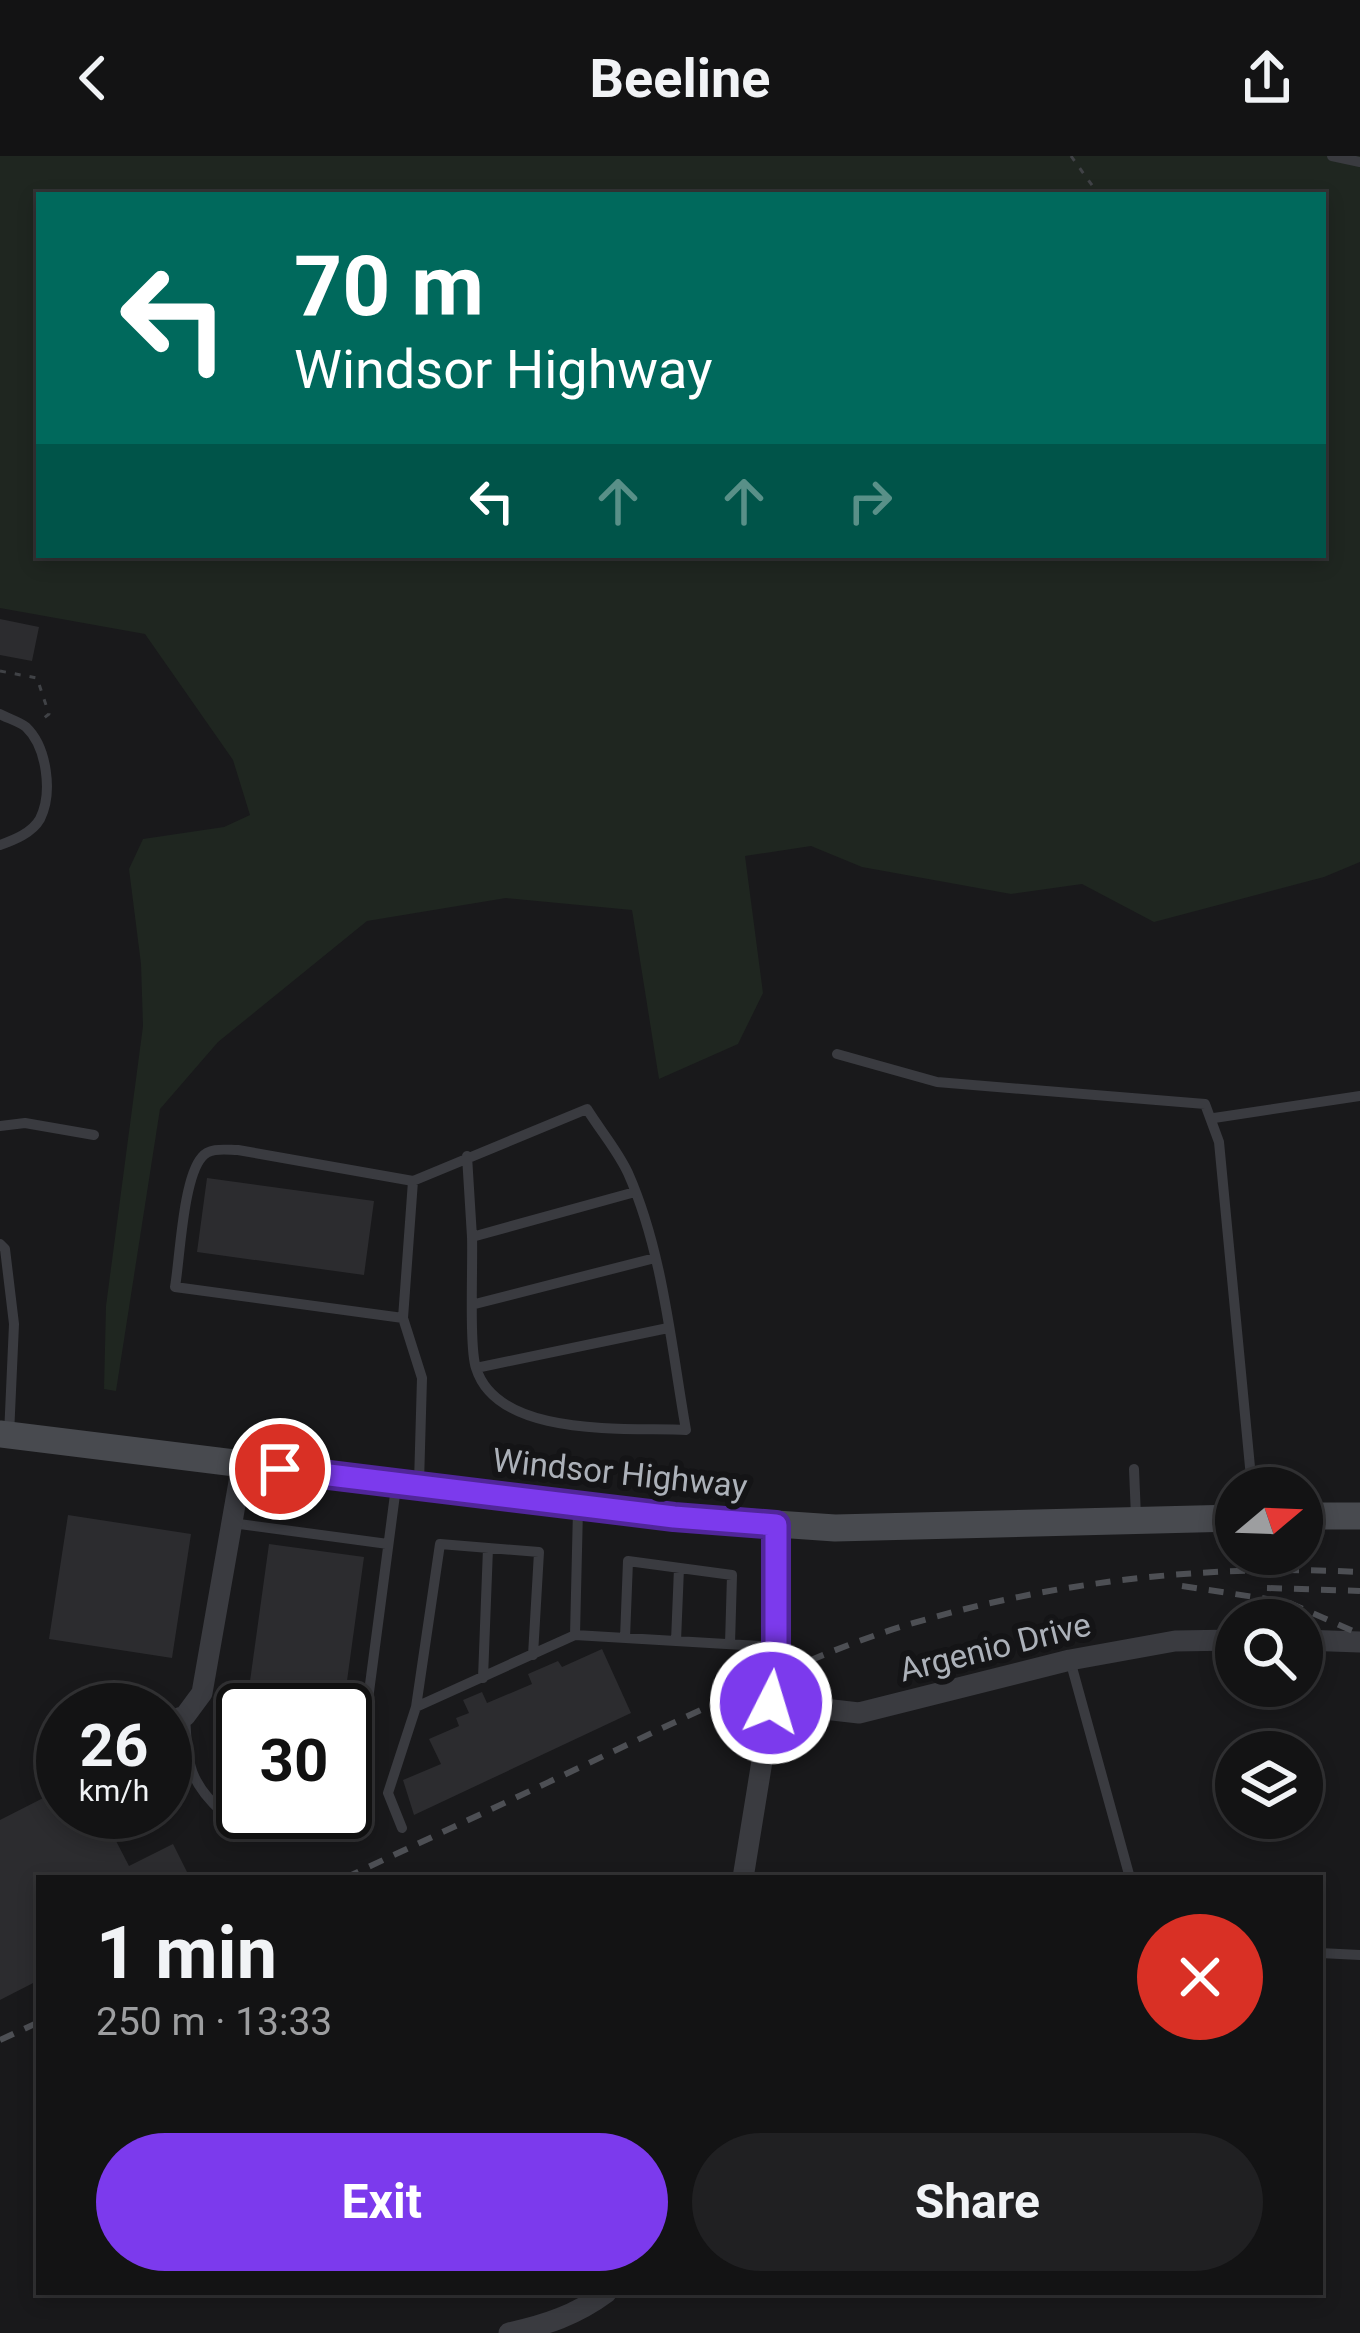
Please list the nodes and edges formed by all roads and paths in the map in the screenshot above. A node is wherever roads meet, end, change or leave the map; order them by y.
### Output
1 (1071, 156) edge
2 (1332, 156) edge
3 (1360, 162) edge
4 (1097, 192) edge
5 (0, 671) edge
6 (0, 714) edge
7 (28, 732) junction
8 (0, 845) edge
9 (837, 1054) dead end
10 (1360, 1096) edge
11 (1214, 1118) junction
12 (0, 1126) edge
13 (94, 1135) dead end
14 (467, 1156) junction
15 (413, 1181) junction
16 (634, 1192) junction
17 (472, 1237) junction
18 (0, 1244) edge
19 (655, 1258) junction
20 (475, 1304) junction
21 (403, 1318) junction
22 (668, 1328) junction
23 (476, 1368) junction
24 (4, 1435) edge
25 (242, 1465) junction
26 (1250, 1467) edge
27 (1134, 1469) dead end
28 (408, 1485) junction
29 (578, 1505) junction
30 (1323, 1516) edge
31 (1360, 1516) edge
32 (1215, 1518) edge
33 (1136, 1520) junction
34 (232, 1523) junction
35 (776, 1525) junction
36 (388, 1544) junction
37 (488, 1548) junction
38 (679, 1568) junction
39 (575, 1635) junction
40 (625, 1638) junction
41 (1215, 1640) edge
42 (676, 1641) junction
43 (1323, 1641) edge
44 (1360, 1642) edge
45 (730, 1644) junction
46 (776, 1647) junction
47 (533, 1655) junction
48 (1070, 1660) junction
49 (483, 1678) junction
50 (370, 1683) edge
51 (192, 1703) edge
52 (771, 1703) junction
53 (416, 1707) junction
54 (192, 1775) edge
55 (216, 1806) edge
56 (402, 1828) dead end
57 (743, 1875) edge
58 (1129, 1875) edge
59 (1323, 1953) edge
60 (1360, 1955) edge
61 (603, 2295) edge
62 (508, 2333) edge

1 - 4 path
2 - 3 lane
5 - 7 path
6 - 7 lane
7 - 8 lane
9 - 11 lane
10 - 11 lane
11 - 26 lane
12 - 13 lane
14 - 15 lane
14 - 16 lane
14 - 17 lane
15 - 21 lane
15 - 21 lane
16 - 17 lane
16 - 19 lane
17 - 20 lane
18 - 24 lane
19 - 20 lane
19 - 22 lane
20 - 23 lane
21 - 28 lane
22 - 23 lane
22 - 23 lane
24 - 25 main road, Windsor Highway
25 - 28 main road, Windsor Highway
25 - 34 street
27 - 33 lane
28 - 29 main road, Windsor Highway
28 - 36 lane
29 - 35 main road, Windsor Highway
29 - 39 lane
30 - 31 main road
32 - 33 main road, Windsor Highway
33 - 35 main road, Windsor Highway
34 - 36 lane
34 - 51 street
35 - 46 street
36 - 50 lane
37 - 47 lane
37 - 49 lane
37 - 53 lane
38 - 40 lane
38 - 42 lane
38 - 45 lane
39 - 40 lane
39 - 47 lane
40 - 42 lane
41 - 48 street, Argenio Drive
42 - 45 lane
43 - 44 street
45 - 46 lane
46 - 52 street
47 - 49 lane
48 - 52 street, Argenio Drive
48 - 58 lane
49 - 53 lane
52 - 57 street
53 - 56 lane
54 - 55 lane
59 - 60 lane
61 - 62 street

